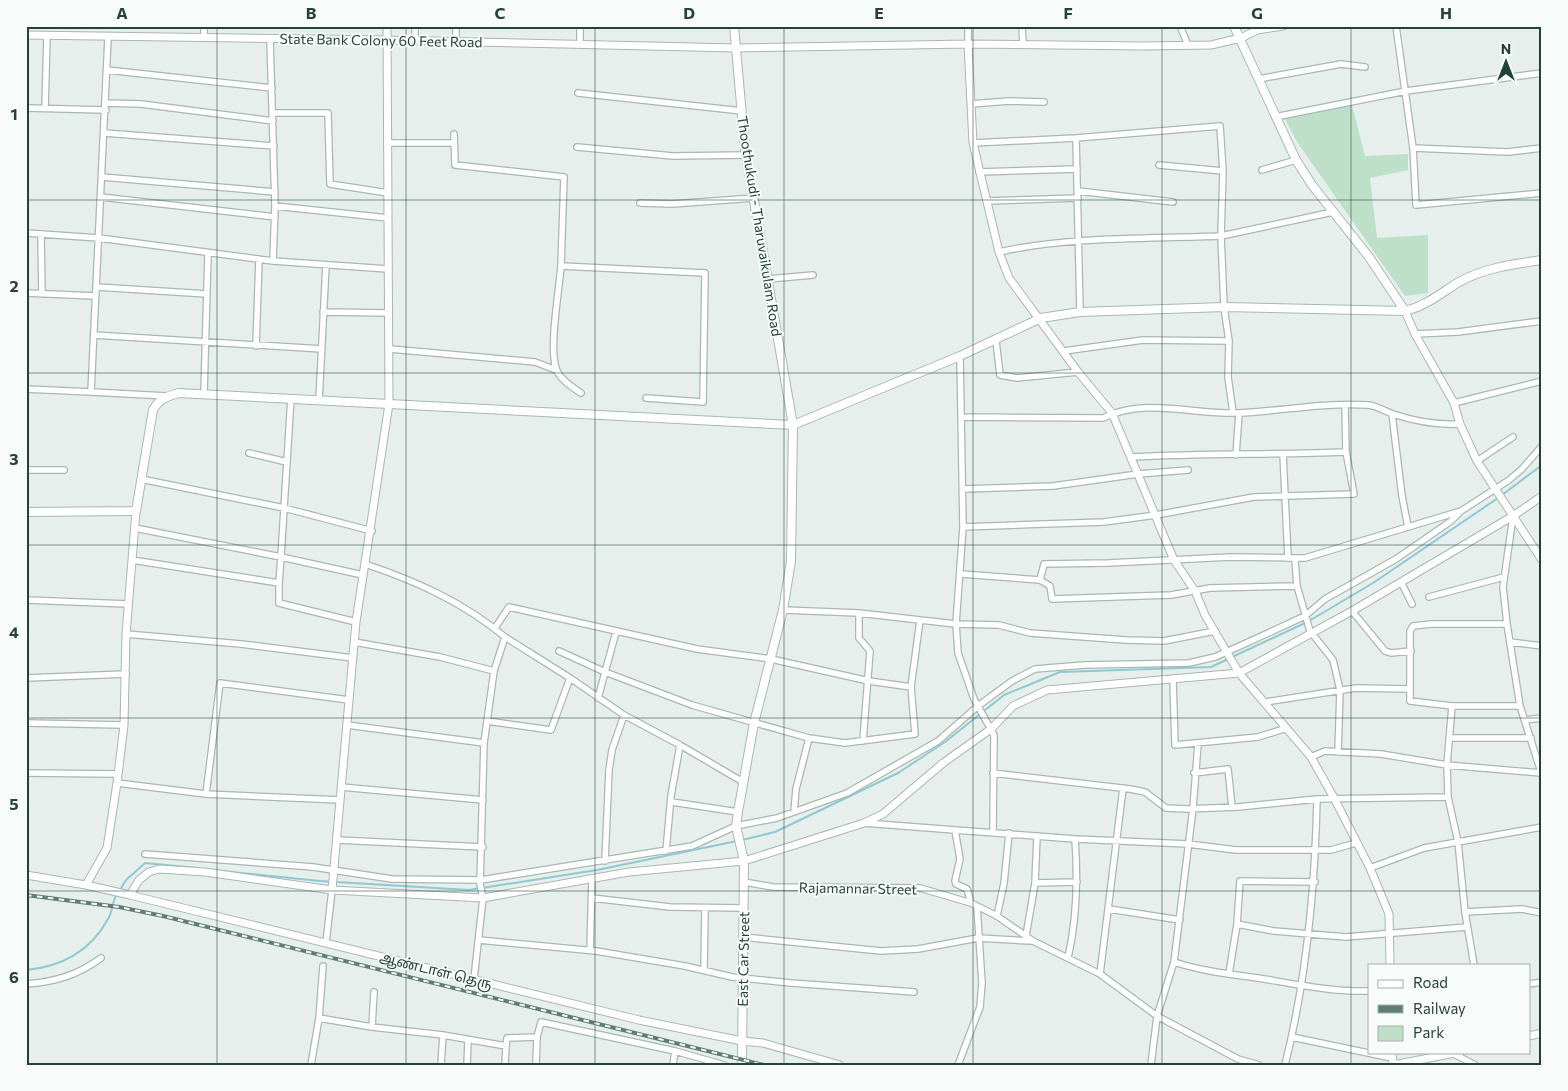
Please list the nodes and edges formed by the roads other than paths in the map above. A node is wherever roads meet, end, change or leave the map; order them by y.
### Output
1 (204, 26) edge
2 (387, 26) edge
3 (415, 26) edge
4 (456, 26) edge
5 (580, 26) edge
6 (734, 26) edge
7 (968, 26) edge
8 (1022, 26) edge
9 (1180, 26) edge
10 (1234, 26) edge
11 (1283, 26) edge
12 (1396, 26) edge
13 (26, 35) edge
14 (47, 36) junction
15 (108, 38) junction
16 (204, 38) junction
17 (1241, 38) junction
18 (270, 39) junction
19 (386, 40) junction
20 (415, 40) junction
21 (456, 41) junction
22 (580, 44) junction
23 (968, 44) junction
24 (1022, 45) junction
25 (1188, 45) junction
26 (736, 48) junction
27 (1365, 67) dead end
28 (107, 70) junction
29 (1542, 73) edge
30 (1258, 79) junction
31 (272, 88) junction
32 (1406, 91) junction
33 (578, 93) dead end
34 (1044, 102) dead end
35 (971, 104) junction
36 (106, 107) junction
37 (26, 108) edge
38 (45, 108) junction
39 (742, 110) junction
40 (273, 113) junction
41 (1275, 117) junction
42 (273, 121) junction
43 (104, 133) junction
44 (454, 134) dead end
45 (1076, 138) junction
46 (387, 143) junction
47 (454, 143) junction
48 (973, 143) junction
49 (274, 146) junction
50 (577, 147) dead end
51 (1412, 148) junction
52 (1542, 148) edge
53 (746, 155) junction
54 (1296, 160) junction
55 (1159, 166) dead end
56 (1077, 169) junction
57 (1262, 170) dead end
58 (1223, 171) junction
59 (979, 172) junction
60 (102, 177) junction
61 (1078, 191) junction
62 (274, 192) junction
63 (388, 193) junction
64 (1542, 193) edge
65 (101, 197) junction
66 (754, 198) junction
67 (1078, 198) junction
68 (987, 201) junction
69 (1173, 202) dead end
70 (640, 203) dead end
71 (275, 206) junction
72 (1333, 212) junction
73 (275, 217) junction
74 (388, 218) junction
75 (26, 233) edge
76 (41, 234) junction
77 (1221, 236) junction
78 (99, 238) junction
79 (1080, 242) junction
80 (208, 252) junction
81 (999, 252) junction
82 (259, 259) junction
83 (1542, 260) edge
84 (273, 261) junction
85 (326, 265) junction
86 (561, 266) junction
87 (388, 269) junction
88 (813, 275) dead end
89 (768, 279) junction
90 (97, 287) junction
91 (26, 293) edge
92 (42, 294) junction
93 (207, 294) junction
94 (96, 296) junction
95 (1224, 307) junction
96 (1404, 311) junction
97 (324, 312) junction
98 (1080, 312) junction
99 (389, 313) junction
100 (1041, 318) junction
101 (1542, 321) edge
102 (1415, 334) junction
103 (94, 335) junction
104 (996, 341) junction
105 (1229, 341) junction
106 (206, 342) junction
107 (256, 346) junction
108 (390, 348) junction
109 (322, 349) junction
110 (1064, 350) junction
111 (960, 356) junction
112 (556, 370) junction
113 (1078, 372) junction
114 (1542, 381) edge
115 (26, 389) edge
116 (91, 392) junction
117 (204, 393) junction
118 (581, 393) dead end
119 (167, 396) junction
120 (291, 398) junction
121 (646, 398) dead end
122 (319, 400) junction
123 (1454, 403) junction
124 (389, 404) junction
125 (1345, 405) junction
126 (1112, 413) junction
127 (1236, 413) junction
128 (1392, 414) junction
129 (962, 417) junction
130 (1460, 424) junction
131 (793, 425) junction
132 (1513, 437) dead end
133 (1542, 446) edge
134 (1346, 452) junction
135 (249, 453) dead end
136 (1283, 454) junction
137 (1236, 455) junction
138 (1132, 457) junction
139 (1477, 461) junction
140 (287, 462) junction
141 (26, 470) edge
142 (64, 470) dead end
143 (1188, 470) dead end
144 (1138, 474) junction
145 (141, 479) junction
146 (963, 490) junction
147 (1495, 491) junction
148 (1542, 496) edge
149 (1284, 497) junction
150 (284, 508) junction
151 (136, 510) junction
152 (1461, 511) junction
153 (26, 512) edge
154 (1156, 515) junction
155 (1513, 516) junction
156 (963, 527) junction
157 (1408, 527) junction
158 (135, 528) junction
159 (372, 531) junction
160 (1539, 552) edge
161 (281, 556) junction
162 (1288, 558) junction
163 (132, 560) junction
164 (1174, 560) junction
165 (1295, 560) junction
166 (1542, 560) edge
167 (365, 564) junction
168 (961, 574) junction
169 (363, 575) junction
170 (1504, 577) junction
171 (1040, 580) junction
172 (1400, 582) junction
173 (279, 583) junction
174 (1298, 586) junction
175 (1195, 591) junction
176 (1429, 597) dead end
177 (26, 600) edge
178 (128, 604) junction
179 (1412, 604) dead end
180 (783, 610) junction
181 (1352, 611) junction
182 (859, 613) junction
183 (1305, 618) junction
184 (920, 620) junction
185 (356, 622) junction
186 (956, 624) junction
187 (1506, 624) junction
188 (495, 628) junction
189 (1215, 631) junction
190 (616, 632) junction
191 (1311, 632) junction
192 (126, 634) junction
193 (505, 636) junction
194 (354, 642) junction
195 (1510, 642) junction
196 (1542, 646) edge
197 (559, 651) dead end
198 (1411, 651) junction
199 (1228, 653) junction
200 (353, 658) junction
201 (771, 659) junction
202 (494, 671) junction
203 (605, 672) junction
204 (1239, 672) junction
205 (126, 674) junction
206 (26, 678) edge
207 (570, 678) junction
208 (1173, 680) junction
209 (869, 681) junction
210 (911, 687) junction
211 (1410, 689) junction
212 (1340, 690) junction
213 (598, 698) junction
214 (349, 700) junction
215 (1265, 702) junction
216 (1452, 706) junction
217 (1520, 706) junction
218 (979, 707) junction
219 (624, 715) junction
220 (1542, 718) edge
221 (1525, 720) junction
222 (487, 721) junction
223 (26, 723) edge
224 (754, 723) junction
225 (124, 725) junction
226 (347, 725) junction
227 (990, 727) junction
228 (1286, 728) junction
229 (809, 738) junction
230 (1449, 738) junction
231 (1531, 738) junction
232 (863, 741) junction
233 (484, 743) junction
234 (1198, 744) junction
235 (680, 745) junction
236 (1338, 752) junction
237 (1311, 757) junction
238 (1447, 765) junction
239 (26, 773) edge
240 (993, 773) junction
241 (1194, 773) junction
242 (118, 774) junction
243 (1541, 774) edge
244 (743, 782) junction
245 (117, 783) junction
246 (342, 787) junction
247 (1123, 788) junction
248 (206, 794) junction
249 (1448, 797) junction
250 (1334, 798) junction
251 (1318, 799) junction
252 (340, 800) junction
253 (483, 800) junction
254 (672, 802) junction
255 (1232, 807) junction
256 (1193, 808) junction
257 (738, 812) junction
258 (794, 812) junction
259 (864, 823) junction
260 (1542, 827) edge
261 (737, 829) junction
262 (955, 830) junction
263 (993, 832) junction
264 (1010, 833) junction
265 (1037, 836) junction
266 (1075, 839) junction
267 (336, 840) junction
268 (1117, 841) junction
269 (1458, 842) junction
270 (1356, 843) junction
271 (1188, 844) junction
272 (482, 847) junction
273 (1316, 850) junction
274 (666, 851) junction
275 (145, 854) dead end
276 (743, 858) junction
277 (604, 861) junction
278 (1370, 868) junction
279 (26, 874) edge
280 (334, 874) junction
281 (592, 879) junction
282 (481, 882) junction
283 (744, 882) junction
284 (1077, 882) junction
285 (1315, 882) junction
286 (1035, 884) junction
287 (86, 886) junction
288 (332, 888) junction
289 (130, 895) junction
290 (483, 896) junction
291 (592, 898) junction
292 (974, 905) junction
293 (705, 908) junction
294 (744, 908) junction
295 (1109, 909) junction
296 (1465, 912) junction
297 (1542, 913) edge
298 (997, 916) junction
299 (1180, 920) junction
300 (1237, 924) junction
301 (1468, 927) junction
302 (1390, 932) junction
303 (1309, 935) junction
304 (1026, 936) junction
305 (743, 937) junction
306 (978, 938) junction
307 (479, 940) junction
308 (1033, 941) junction
309 (326, 942) junction
310 (590, 950) junction
311 (101, 958) dead end
312 (1068, 958) junction
313 (1174, 962) junction
314 (1390, 964) edge
315 (1474, 964) edge
316 (323, 966) dead end
317 (704, 970) junction
318 (1100, 974) junction
319 (1229, 974) junction
320 (742, 977) junction
321 (474, 979) junction
322 (26, 984) edge
323 (1302, 986) junction
324 (1368, 991) edge
325 (374, 992) dead end
326 (914, 992) dead end
327 (1157, 1016) junction
328 (319, 1018) junction
329 (372, 1027) junction
330 (444, 1035) junction
331 (537, 1037) junction
332 (1292, 1037) junction
333 (468, 1041) junction
334 (742, 1041) junction
335 (506, 1046) junction
336 (675, 1051) junction
337 (1448, 1054) edge
338 (1458, 1054) edge
339 (1393, 1060) edge
340 (311, 1065) edge
341 (441, 1065) edge
342 (467, 1065) edge
343 (505, 1065) edge
344 (536, 1065) edge
345 (673, 1065) edge
346 (724, 1065) edge
347 (742, 1065) edge
348 (840, 1065) edge
349 (958, 1065) edge
350 (1150, 1065) edge
351 (1259, 1065) edge
352 (1285, 1065) edge
353 (1475, 1065) edge

1 - 16 street
2 - 19 street
3 - 20 street
4 - 21 street
5 - 22 street
6 - 26 main road, Thoothukudi - Tharuvaikulam Road
7 - 23 street
8 - 24 street
9 - 25 street
10 - 17 main road
11 - 17 street, State Bank Colony 60 Feet Road
12 - 32 street
13 - 14 street, State Bank Colony 60 Feet Road
14 - 15 street, State Bank Colony 60 Feet Road
14 - 38 street
15 - 16 street, State Bank Colony 60 Feet Road
15 - 28 street
16 - 18 street, State Bank Colony 60 Feet Road
17 - 25 street, State Bank Colony 60 Feet Road
17 - 30 main road
18 - 19 street, State Bank Colony 60 Feet Road
18 - 31 street
19 - 20 street, State Bank Colony 60 Feet Road
19 - 46 street
20 - 21 street, State Bank Colony 60 Feet Road
21 - 22 street, State Bank Colony 60 Feet Road
22 - 26 street, State Bank Colony 60 Feet Road
23 - 24 street, State Bank Colony 60 Feet Road
23 - 26 street, State Bank Colony 60 Feet Road
23 - 35 street
24 - 25 street, State Bank Colony 60 Feet Road
26 - 39 main road, Thoothukudi - Tharuvaikulam Road
27 - 30 street
28 - 31 street
28 - 36 street
29 - 32 street
30 - 41 main road
31 - 40 street
32 - 41 street
32 - 51 street
33 - 39 street
34 - 35 street
35 - 48 street
36 - 38 street
36 - 42 street
36 - 43 street
37 - 38 street
39 - 53 main road, Thoothukudi - Tharuvaikulam Road
40 - 42 street
40 - 63 street
41 - 54 main road
42 - 49 street
43 - 49 street
43 - 60 street
44 - 47 street
45 - 48 street
45 - 56 street
45 - 58 street
46 - 47 street
46 - 63 street
47 - 86 street
48 - 59 street
49 - 62 street
50 - 53 street
51 - 52 street
51 - 64 street
53 - 66 main road, Thoothukudi - Tharuvaikulam Road
54 - 57 street
54 - 72 main road
55 - 58 street
56 - 59 street
56 - 61 street
58 - 77 street
59 - 68 street
60 - 62 street
60 - 65 street
61 - 67 street
61 - 69 street
62 - 71 street
63 - 74 street
65 - 73 street
65 - 78 street
66 - 70 street
66 - 89 main road, Thoothukudi - Tharuvaikulam Road
67 - 68 street
67 - 79 street
68 - 81 street
71 - 73 street
71 - 74 street
72 - 77 street
72 - 96 main road
73 - 84 street
74 - 87 street
75 - 76 street
76 - 78 street
76 - 92 street
77 - 79 street
77 - 95 street
78 - 80 street
78 - 90 street
79 - 81 street
79 - 98 street
80 - 82 street
80 - 93 street
81 - 100 street
82 - 84 street
82 - 107 street
83 - 96 main road
84 - 85 street
85 - 87 street
85 - 97 street
86 - 112 street
86 - 121 street
87 - 99 street
88 - 89 street
89 - 131 main road, Thoothukudi - Tharuvaikulam Road
90 - 93 street
90 - 94 street
91 - 92 street
92 - 94 street
93 - 106 street
94 - 103 street
95 - 96 main road
95 - 98 main road
95 - 105 street
96 - 102 street
97 - 99 street
97 - 109 street
98 - 100 main road
99 - 108 street
100 - 104 main road
100 - 110 street
101 - 102 street
102 - 123 street
103 - 106 street
103 - 116 street
104 - 111 main road
104 - 113 street
105 - 110 street
105 - 127 street
106 - 107 street
106 - 117 street
107 - 109 street
108 - 112 street
108 - 124 street
109 - 122 street
110 - 113 street
111 - 129 street
111 - 131 main road
112 - 118 street
113 - 126 street
114 - 123 street
115 - 116 street
116 - 119 street
117 - 119 main road
117 - 120 main road
119 - 145 main road
120 - 122 main road
120 - 140 street
122 - 124 main road
123 - 130 street
124 - 131 main road
124 - 159 street
125 - 127 street
125 - 128 street
125 - 134 street
126 - 127 street
126 - 129 street
126 - 138 street
127 - 137 street
128 - 130 street
128 - 157 street
129 - 146 street
130 - 139 street
131 - 180 main road, Thoothukudi - Tharuvaikulam Road
132 - 139 street
133 - 147 street
134 - 136 street
134 - 149 street
135 - 140 street
136 - 137 street
136 - 149 street
137 - 138 street
138 - 144 street
139 - 147 street
140 - 150 street
141 - 142 street
143 - 144 street
144 - 146 street
144 - 154 street
145 - 150 street
145 - 151 main road
146 - 156 street
147 - 152 street
147 - 155 street
148 - 155 street
149 - 154 street
149 - 162 street
150 - 159 street
150 - 161 street
151 - 153 main road
151 - 158 street
152 - 157 street
152 - 183 street
154 - 156 street
154 - 164 street
155 - 160 street
155 - 170 street
155 - 172 street
156 - 168 street
157 - 165 street
158 - 161 street
158 - 163 street
159 - 167 street
160 - 166 street
161 - 169 street
161 - 173 street
162 - 164 street
162 - 165 street
163 - 173 street
163 - 178 street
164 - 171 street
164 - 175 street
165 - 174 street
167 - 169 street
167 - 188 street
168 - 171 street
168 - 186 street
169 - 185 street
170 - 176 street
170 - 187 street
171 - 175 street
172 - 179 street
172 - 181 street
173 - 185 street
174 - 175 street
174 - 183 street
175 - 189 street
177 - 178 street
178 - 192 street
180 - 182 street
180 - 201 main road, Thoothukudi - Tharuvaikulam Road
181 - 191 street
181 - 198 street
182 - 184 street
182 - 209 street
183 - 191 street
183 - 199 street
184 - 186 street
184 - 210 street
185 - 194 street
186 - 189 street
186 - 218 street
187 - 195 street
187 - 198 street
188 - 190 street
188 - 193 street
189 - 199 street
190 - 201 street
190 - 203 street
191 - 204 street
191 - 212 street
192 - 200 street
192 - 205 street
193 - 202 street
193 - 207 street
194 - 200 street
194 - 202 street
195 - 196 street
195 - 217 street
197 - 203 street
198 - 211 street
199 - 204 street
199 - 218 street
200 - 214 street
201 - 209 street
201 - 224 main road, East Car Street
202 - 222 street
203 - 213 street
203 - 224 street
204 - 208 street
204 - 215 street
205 - 206 street
205 - 225 street
207 - 213 street
207 - 222 street
208 - 227 street
208 - 234 street
209 - 210 street
209 - 232 street
210 - 232 street
211 - 212 street
211 - 216 street
212 - 215 street
212 - 236 street
213 - 219 street
214 - 226 street
214 - 248 street
215 - 228 street
216 - 217 street
216 - 230 street
217 - 221 street
218 - 227 street
218 - 258 street
219 - 235 street
219 - 277 street
220 - 221 street
221 - 231 street
222 - 233 street
223 - 225 street
224 - 229 street
224 - 244 main road, East Car Street
225 - 242 street
226 - 233 street
226 - 246 street
227 - 240 street
227 - 259 street
228 - 234 street
228 - 237 street
229 - 232 street
229 - 258 street
230 - 231 street
230 - 238 street
231 - 243 street
233 - 253 street
234 - 241 street
235 - 244 street
235 - 254 street
236 - 237 street
236 - 238 street
237 - 250 street
238 - 243 street
238 - 249 street
239 - 242 street
240 - 247 street
240 - 263 street
241 - 255 street
241 - 256 street
242 - 245 street
244 - 257 main road, East Car Street
245 - 248 street
245 - 287 street
246 - 252 street
246 - 253 street
247 - 256 street
247 - 268 street
248 - 252 street
249 - 250 street
249 - 269 street
250 - 251 street
250 - 270 street
251 - 255 street
251 - 273 street
252 - 267 street
253 - 272 street
254 - 257 street
254 - 274 street
255 - 256 street
256 - 271 street
257 - 261 main road, East Car Street
258 - 261 street
259 - 262 street
259 - 276 street
260 - 269 street
261 - 274 street
261 - 276 main road, East Car Street
262 - 263 street
262 - 292 street
263 - 264 street
264 - 265 street
264 - 298 street
265 - 266 street
265 - 286 street
266 - 268 street
266 - 284 street
267 - 272 street
267 - 280 street
268 - 271 street
268 - 295 street
269 - 278 street
269 - 296 street
270 - 273 street
270 - 278 street
271 - 273 street
271 - 299 street
272 - 282 street
273 - 285 street
274 - 277 street
275 - 280 street
276 - 281 street
276 - 283 main road, East Car Street
277 - 282 street
278 - 302 street
279 - 287 street, ஆண்டாள் தெரு
280 - 282 street
280 - 288 street
281 - 290 street
281 - 291 street
282 - 290 street
283 - 292 street, Rajamannar Street
283 - 294 main road, East Car Street
284 - 286 street
284 - 312 street
285 - 300 street
285 - 303 street
286 - 304 street
287 - 289 street, ஆண்டாள் தெரு
288 - 289 street
288 - 290 street
288 - 309 street
289 - 309 street, ஆண்டாள் தெரு
290 - 307 street
291 - 293 street
291 - 310 street
292 - 298 street, Rajamannar Street
292 - 306 street
293 - 294 street
293 - 317 street
294 - 305 main road, East Car Street
295 - 299 street
295 - 318 street
296 - 297 street
296 - 301 street
298 - 304 street, Rajamannar Street
299 - 313 street
300 - 303 street
300 - 319 street
301 - 302 street
301 - 315 street
302 - 303 street
302 - 314 street
303 - 323 street
304 - 308 street, Rajamannar Street
305 - 306 street
305 - 320 main road, East Car Street
306 - 308 street
306 - 349 street
307 - 310 street
307 - 321 street
308 - 312 street
309 - 321 street, ஆண்டாள் தெரு
310 - 317 street
311 - 322 street
312 - 318 street
313 - 319 street
313 - 327 street
316 - 328 street
317 - 320 street
318 - 327 street
319 - 323 street
320 - 326 street
320 - 334 main road, East Car Street
321 - 334 street, ஆண்டாள் தெரு
323 - 324 street
323 - 332 street
325 - 329 street
327 - 350 street
327 - 351 street
328 - 329 street
328 - 340 street
329 - 330 street
330 - 333 street
330 - 341 street
331 - 335 street
331 - 336 street
331 - 344 street
332 - 339 street
332 - 352 street
333 - 335 street
333 - 342 street
334 - 347 main road, East Car Street
334 - 348 street, ஆண்டாள் தெரு
335 - 343 street
336 - 345 street
336 - 346 street
337 - 339 street
338 - 353 street

